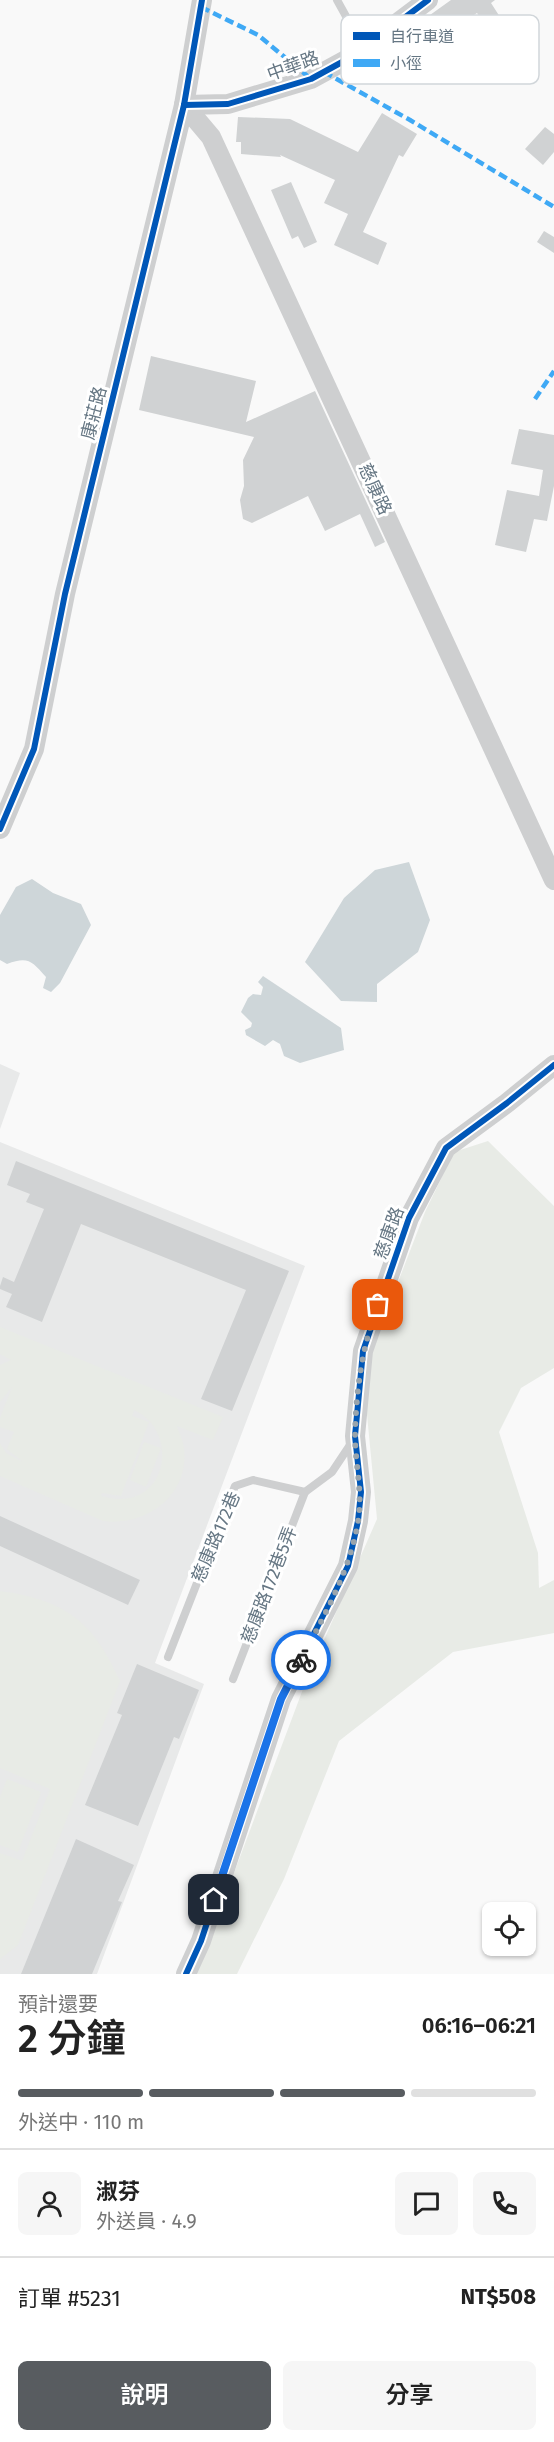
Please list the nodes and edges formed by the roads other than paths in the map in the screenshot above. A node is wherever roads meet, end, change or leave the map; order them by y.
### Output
1 (202, 0) edge
2 (338, 0) edge
3 (428, 0) edge
4 (346, 15) edge
5 (408, 15) edge
6 (341, 61) edge
7 (184, 105) junction
8 (0, 829) edge
9 (554, 880) edge
10 (554, 1065) edge
11 (355, 1436) junction
12 (305, 1492) junction
13 (168, 1657) dead end
14 (233, 1679) dead end
15 (186, 1974) edge

1 - 7 street, 康莊路
2 - 4 lane
3 - 5 street, 中華路
6 - 7 street, 中華路
7 - 8 street, 康莊路
7 - 9 street, 慈康路
10 - 11 street, 慈康路
11 - 12 lane
11 - 15 street, 慈康路
12 - 13 lane, 慈康路172巷
12 - 14 lane, 慈康路172巷5弄

